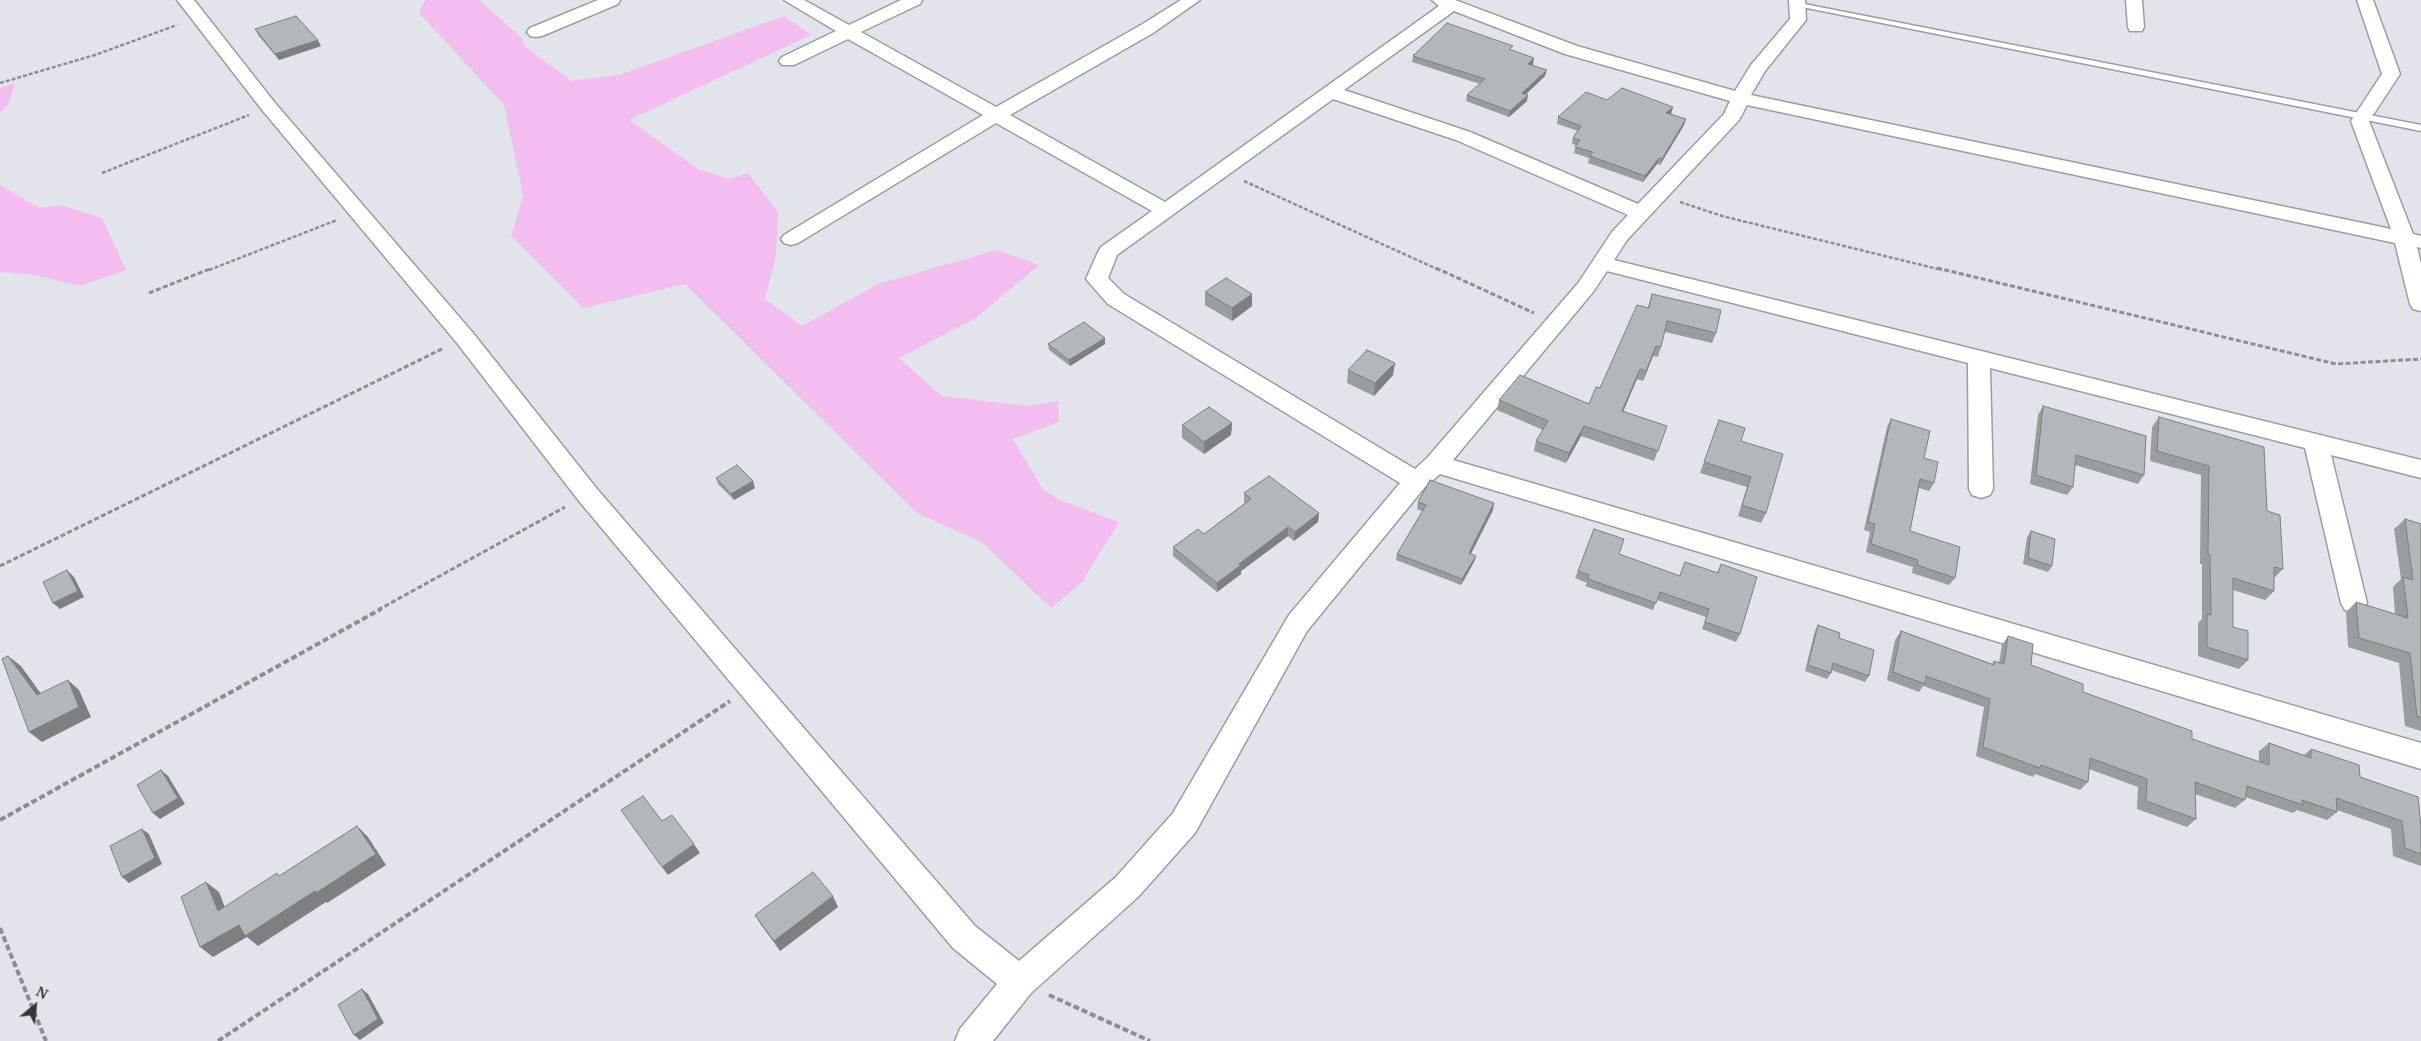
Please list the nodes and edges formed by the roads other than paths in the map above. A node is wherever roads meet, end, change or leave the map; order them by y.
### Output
1 (612, 0) edge
2 (792, 0) edge
3 (914, 0) edge
4 (1192, 0) edge
5 (2134, 0) edge
6 (2365, 0) edge
7 (1445, 2) edge
8 (1797, 2) edge
9 (192, 8) edge
10 (2136, 27) dead end
11 (536, 32) dead end
12 (849, 32) junction
13 (788, 61) dead end
14 (1757, 69) junction
15 (1331, 92) junction
16 (1740, 98) junction
17 (1814, 113) junction
18 (997, 115) junction
19 (2362, 117) junction
20 (2421, 128) edge
21 (1167, 211) junction
22 (1641, 213) junction
23 (790, 239) dead end
24 (2412, 240) edge
25 (1601, 264) junction
26 (2421, 304) edge
27 (1979, 358) junction
28 (2316, 443) junction
29 (2421, 469) edge
30 (1426, 472) junction
31 (1981, 489) dead end
32 (2354, 603) edge
33 (2421, 756) edge
34 (1018, 982) junction
35 (972, 1041) edge

1 - 11 street
2 - 12 street
3 - 12 street
4 - 18 street
5 - 10 street
6 - 19 street
7 - 15 street
7 - 16 street
8 - 14 street
8 - 19 lane
9 - 34 street
12 - 13 street
12 - 18 street
14 - 16 street
14 - 17 street
15 - 21 street
15 - 22 street
16 - 17 street
16 - 22 street
17 - 24 street
18 - 21 street
18 - 23 street
19 - 20 lane
19 - 24 street
21 - 30 street
22 - 25 street
24 - 26 street
25 - 27 street
25 - 30 street
27 - 28 street
27 - 31 street
28 - 29 street
28 - 32 street
30 - 33 street
30 - 34 street
34 - 35 street

